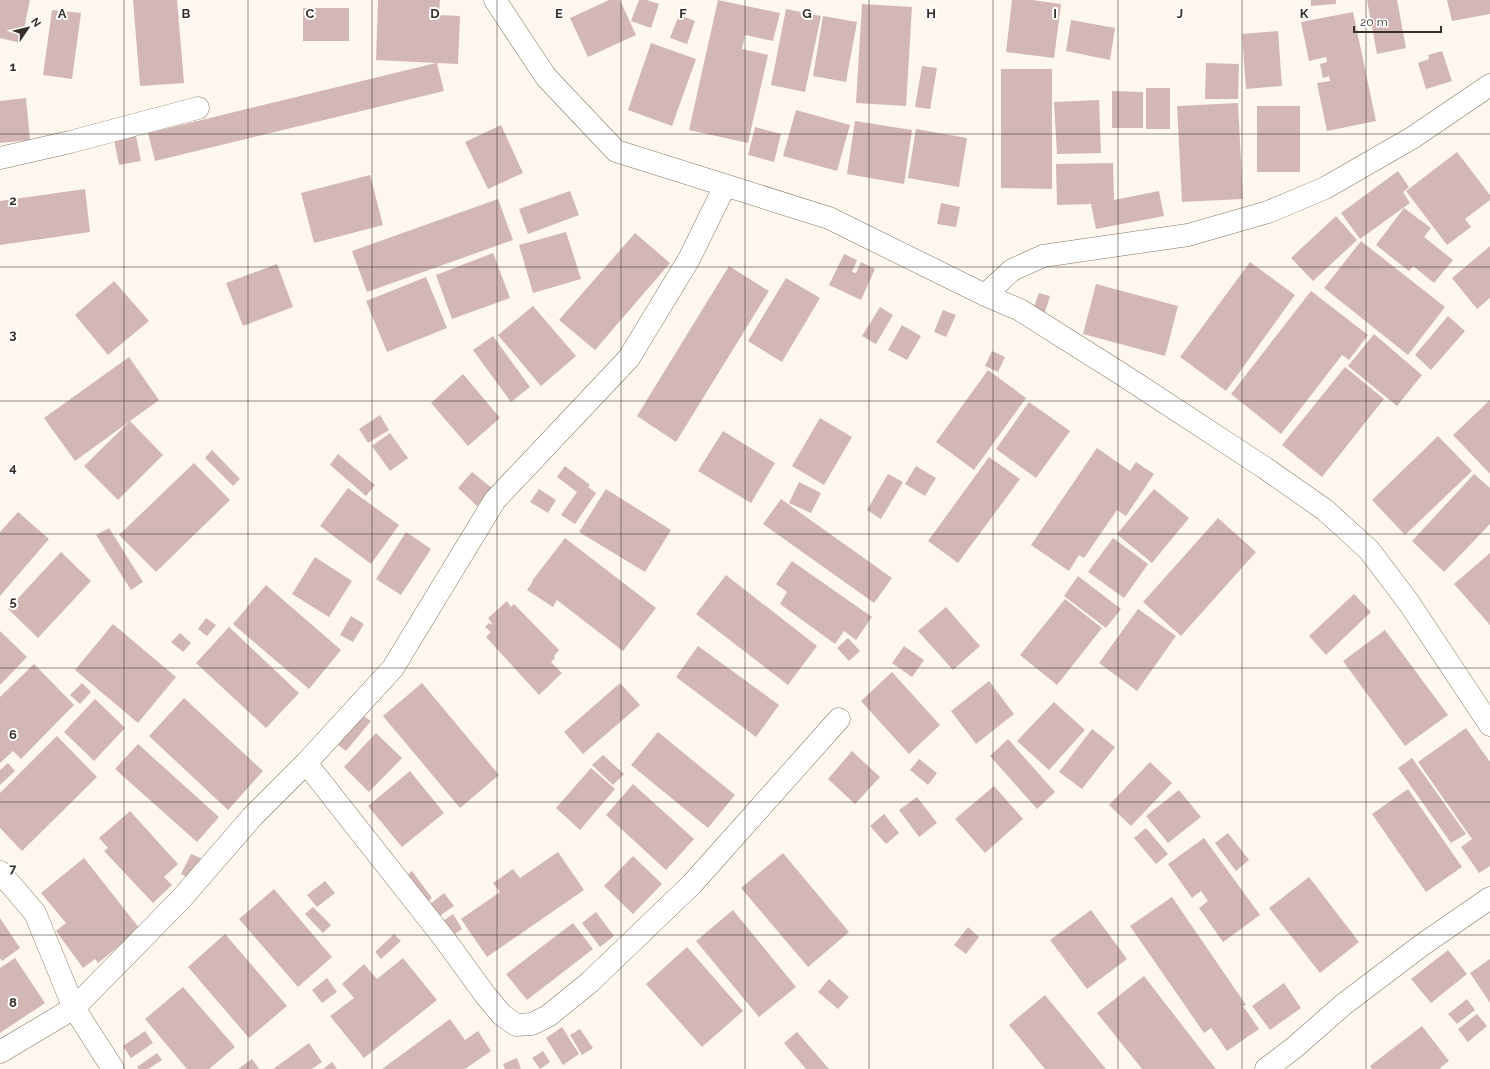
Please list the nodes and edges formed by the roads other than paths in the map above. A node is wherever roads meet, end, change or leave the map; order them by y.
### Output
1 (495, 0) edge
2 (1490, 85) edge
3 (198, 108) dead end
4 (0, 158) edge
5 (725, 186) junction
6 (985, 295) junction
7 (839, 719) dead end
8 (1490, 725) edge
9 (306, 763) junction
10 (0, 872) edge
11 (1490, 898) edge
12 (74, 1008) junction
13 (0, 1052) edge
14 (113, 1069) edge
15 (1266, 1069) edge

1 - 5 street
2 - 6 street
3 - 4 street
5 - 6 street
5 - 9 street
6 - 8 street
7 - 9 street
9 - 12 street
10 - 12 street
11 - 15 street
12 - 13 street
12 - 14 street

